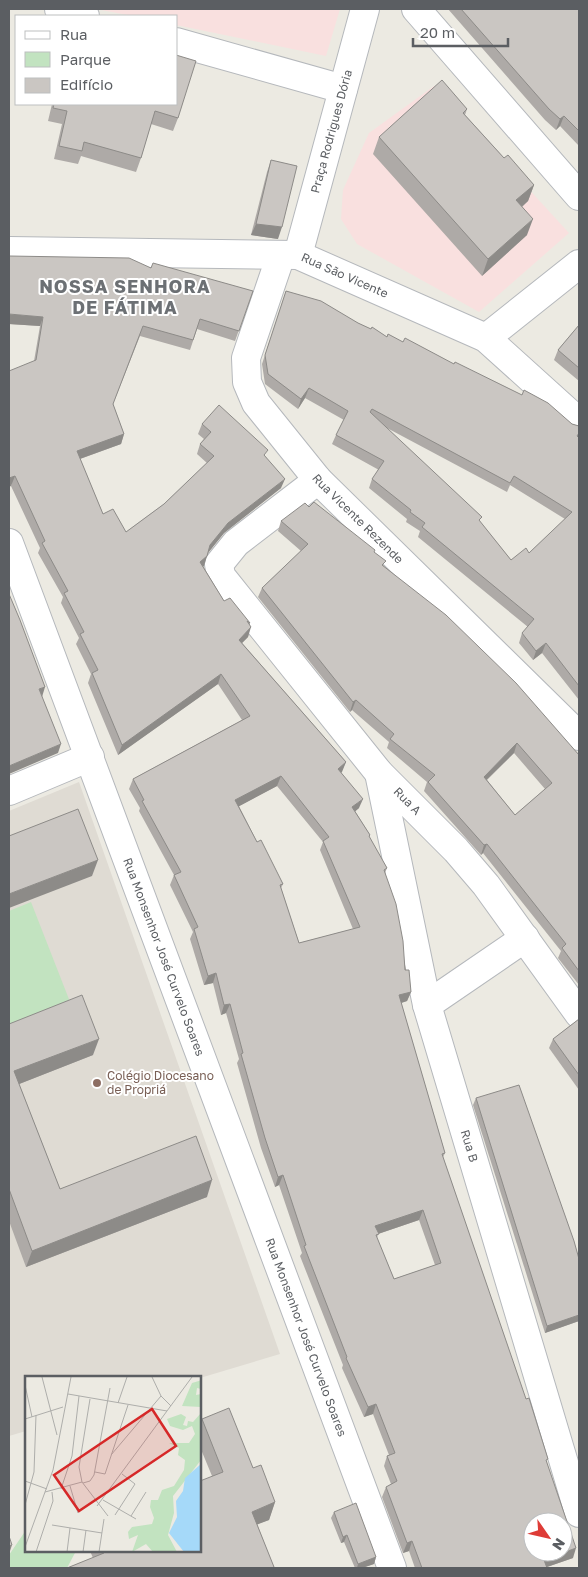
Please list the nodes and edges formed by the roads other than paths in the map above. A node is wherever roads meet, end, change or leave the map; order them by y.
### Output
1 (59, 9) edge
2 (365, 9) edge
3 (416, 9) edge
4 (81, 15) edge
5 (178, 43) edge
6 (343, 88) junction
7 (579, 196) edge
8 (9, 251) edge
9 (290, 255) junction
10 (579, 264) edge
11 (486, 338) junction
12 (579, 422) edge
13 (318, 480) junction
14 (9, 543) edge
15 (579, 736) edge
16 (90, 757) junction
17 (379, 773) junction
18 (9, 791) edge
19 (525, 938) junction
20 (427, 1005) junction
21 (579, 1014) edge
22 (579, 1513) edge
23 (392, 1568) edge

1 - 4 street
2 - 6 street, Praça Rodrigues Dória
3 - 7 street
5 - 6 street
6 - 9 street, Praça Rodrigues Dória
8 - 9 street, Rua São Vicente
9 - 11 street, Rua São Vicente
9 - 13 street, Rua Vicente Rezende
10 - 11 street
11 - 12 street, Rua São Vicente
13 - 15 street, Rua Vicente Rezende
13 - 17 street, Rua A
14 - 16 street, Rua Monsenhor José Curvelo Soares
16 - 18 street
16 - 23 street, Rua Monsenhor José Curvelo Soares
17 - 19 street, Rua A
17 - 20 street, Rua B
19 - 20 street
19 - 21 street, Rua A
20 - 22 street, Rua B

